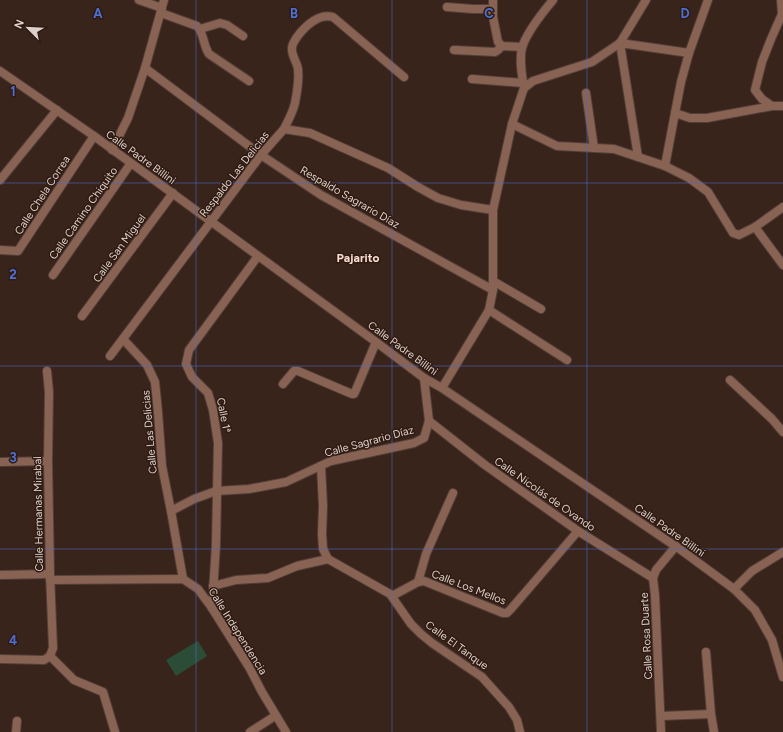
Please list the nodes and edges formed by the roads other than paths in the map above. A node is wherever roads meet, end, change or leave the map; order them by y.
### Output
1 (139, 0) edge
2 (493, 0) edge
3 (553, 0) edge
4 (646, 0) edge
5 (708, 0) edge
6 (781, 0) edge
7 (162, 7) edge
8 (446, 7) dead end
9 (492, 9) junction
10 (200, 29) junction
11 (243, 36) dead end
12 (620, 42) junction
13 (502, 46) junction
14 (522, 47) junction
15 (454, 50) dead end
16 (689, 53) junction
17 (145, 68) junction
18 (0, 71) edge
19 (404, 78) dead end
20 (472, 79) dead end
21 (250, 81) dead end
22 (523, 86) junction
23 (586, 92) dead end
24 (772, 106) junction
25 (783, 106) edge
26 (57, 110) junction
27 (675, 113) junction
28 (512, 124) junction
29 (284, 129) junction
30 (94, 136) junction
31 (594, 148) junction
32 (112, 150) junction
33 (261, 154) junction
34 (638, 157) junction
35 (131, 164) junction
36 (665, 166) junction
37 (0, 180) edge
38 (173, 193) junction
39 (783, 207) edge
40 (493, 210) junction
41 (211, 222) junction
42 (755, 227) junction
43 (0, 250) edge
44 (258, 256) junction
45 (783, 265) edge
46 (53, 275) dead end
47 (494, 281) junction
48 (493, 290) junction
49 (541, 309) dead end
50 (488, 310) junction
51 (82, 316) dead end
52 (123, 339) junction
53 (376, 342) junction
54 (110, 356) dead end
55 (567, 360) dead end
56 (47, 371) dead end
57 (424, 378) junction
58 (730, 380) dead end
59 (284, 384) dead end
60 (442, 388) junction
61 (429, 421) junction
62 (783, 432) edge
63 (48, 461) junction
64 (0, 462) edge
65 (321, 466) junction
66 (216, 491) junction
67 (453, 493) dead end
68 (172, 511) junction
69 (578, 531) junction
70 (676, 546) junction
71 (783, 552) edge
72 (328, 559) junction
73 (0, 575) edge
74 (50, 577) junction
75 (653, 578) junction
76 (183, 579) junction
77 (418, 582) junction
78 (213, 586) junction
79 (734, 589) junction
80 (392, 596) junction
81 (212, 608) junction
82 (706, 652) dead end
83 (50, 656) junction
84 (0, 659) edge
85 (783, 677) edge
86 (711, 714) junction
87 (275, 716) junction
88 (661, 716) junction
89 (17, 721) dead end
90 (16, 732) edge
91 (115, 732) edge
92 (250, 732) edge
93 (286, 732) edge
94 (520, 732) edge
95 (662, 732) edge
96 (714, 732) edge

1 - 7 street
2 - 9 street
3 - 14 street
4 - 12 street
5 - 16 street
6 - 24 street
7 - 10 street
7 - 17 street
8 - 9 street
9 - 13 street
10 - 11 street
10 - 21 street
12 - 16 street
12 - 22 street
12 - 34 street
13 - 14 street
13 - 15 street
14 - 22 street
16 - 27 street
17 - 32 street
17 - 33 street, Respaldo Sagrario Díaz
18 - 26 street, Calle Padre Billini
19 - 29 street
20 - 22 street
22 - 28 street
23 - 31 street
24 - 25 street
24 - 27 street
26 - 30 street, Calle Padre Billini
26 - 37 street
27 - 36 street
28 - 31 street
28 - 40 street
29 - 33 street, Respaldo Las Delicias
29 - 40 street, Respaldo Las Delicias
30 - 32 street, Calle Padre Billini
30 - 43 street, Calle Chela Correa
31 - 34 street
32 - 35 street, Calle Padre Billini
33 - 41 street, Respaldo Las Delicias
33 - 48 street, Respaldo Sagrario Díaz
34 - 36 street
35 - 38 street, Calle Padre Billini
35 - 46 street, Calle Camino Chiquito
36 - 42 street
38 - 41 street, Calle Padre Billini
38 - 51 street, Calle San Miguel
39 - 42 street
40 - 47 street
41 - 44 street, Calle Padre Billini
41 - 52 street, Respaldo Las Delicias
42 - 45 street
44 - 53 street, Calle Padre Billini
44 - 66 street, Calle 1ª
47 - 48 street
47 - 49 street
48 - 50 street
50 - 55 street
50 - 60 street
52 - 54 street, Respaldo Las Delicias
52 - 68 street, Calle Las Delicias
53 - 57 street, Calle Padre Billini
53 - 59 street
56 - 63 street, Calle Hermanas Mirabal
57 - 60 street, Calle Padre Billini
57 - 61 street, Calle Sagrario Díaz
58 - 62 street
60 - 70 street, Calle Padre Billini
61 - 65 street, Calle Sagrario Díaz
61 - 69 street, Calle Nicolás de Ovando
63 - 64 street
63 - 74 street, Calle Hermanas Mirabal
65 - 66 street, Calle Sagrario Díaz
65 - 72 street
66 - 68 street, Calle Sagrario Díaz
66 - 78 street, Calle 1ª
67 - 77 street
68 - 76 street, Calle Las Delicias
69 - 75 street, Calle Nicolás de Ovando
69 - 77 street, Calle Los Mellos
70 - 75 street, Calle Rosa Duarte
70 - 79 street, Calle Padre Billini
71 - 79 street
72 - 78 street
72 - 80 street, Calle El Tanque
73 - 74 street
74 - 76 street
74 - 83 street, Calle Hermanas Mirabal
75 - 88 street, Calle Rosa Duarte
76 - 81 street, Calle Independencia
77 - 80 street, Calle Los Mellos
78 - 81 street, Calle 1ª
79 - 85 street, Calle Padre Billini
80 - 94 street, Calle El Tanque
81 - 87 street, Calle Independencia
82 - 86 street
83 - 84 street
83 - 91 street
86 - 88 street
86 - 96 street
87 - 92 street
87 - 93 street, Calle Independencia
88 - 95 street, Calle Rosa Duarte
89 - 90 street

